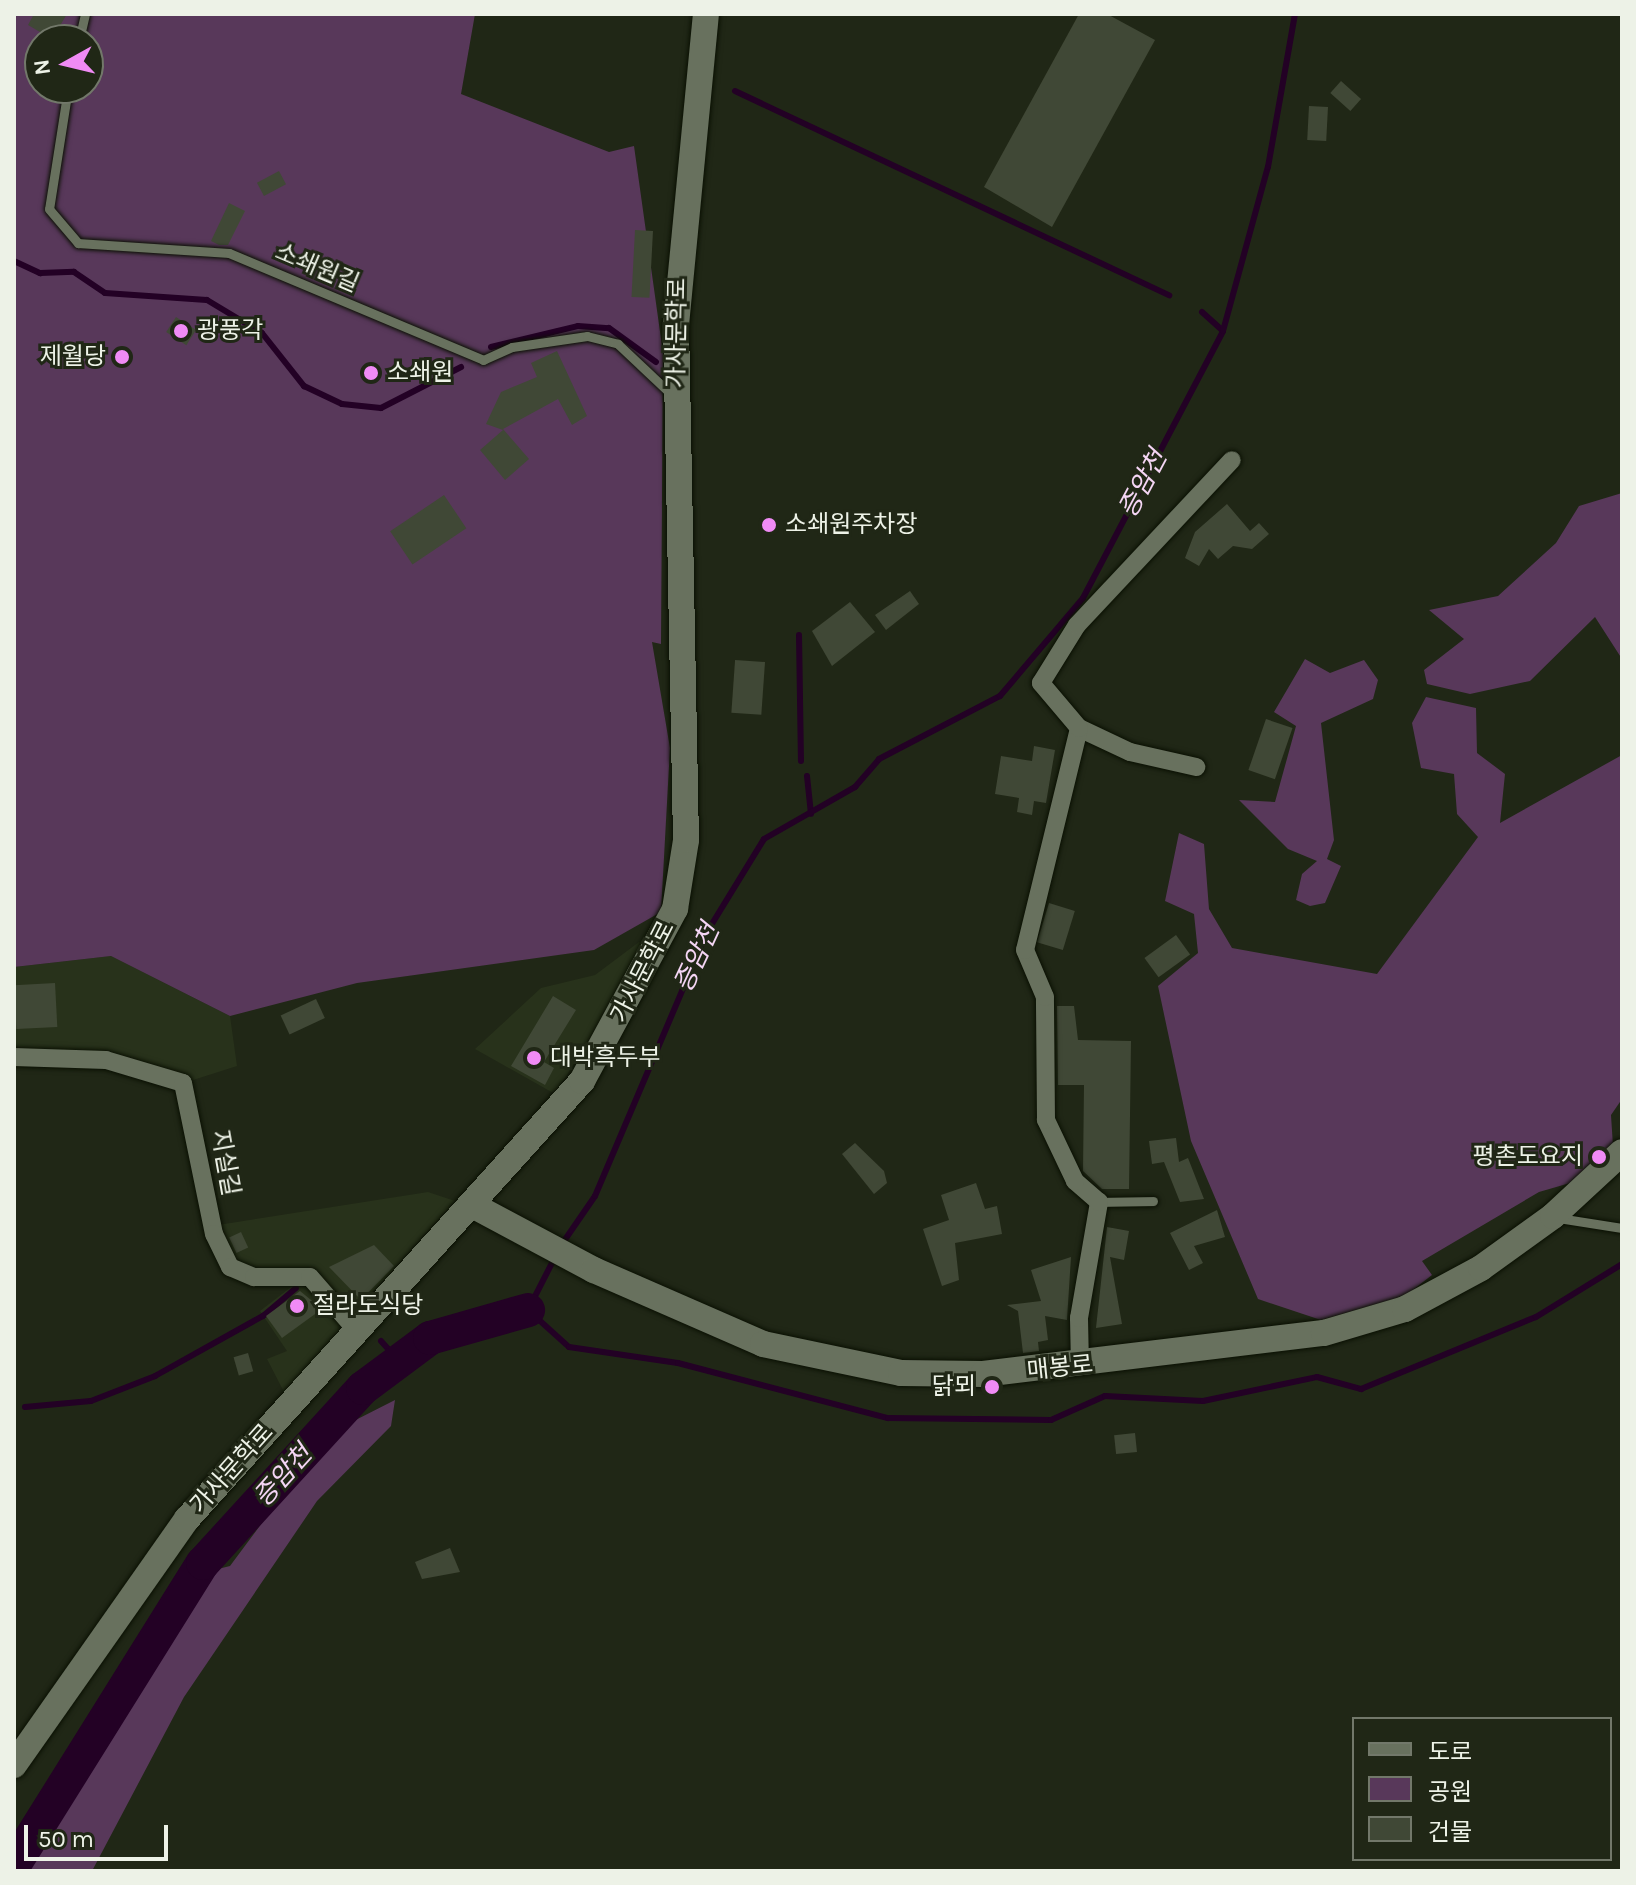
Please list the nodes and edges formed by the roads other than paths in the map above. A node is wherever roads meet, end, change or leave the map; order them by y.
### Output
1 (706, 14) edge
2 (65, 104) edge
3 (675, 398) junction
4 (1232, 460) dead end
5 (1079, 728) junction
6 (1196, 767) dead end
7 (14, 1057) edge
8 (1622, 1152) edge
9 (1153, 1201) dead end
10 (1099, 1202) junction
11 (474, 1206) junction
12 (1553, 1216) junction
13 (1622, 1228) edge
14 (358, 1332) junction
15 (1080, 1366) junction
16 (14, 1765) edge

1 - 3 main road, 가사문학로
2 - 3 lane, 소쇄원길
3 - 11 main road, 가사문학로
4 - 5 street
5 - 6 street
5 - 10 street
7 - 14 street, 지실길
8 - 12 main road, 매봉로
9 - 10 lane
10 - 15 street
11 - 14 main road, 가사문학로
11 - 15 main road, 매봉로
12 - 13 lane
12 - 15 main road, 매봉로
14 - 16 main road, 가사문학로

